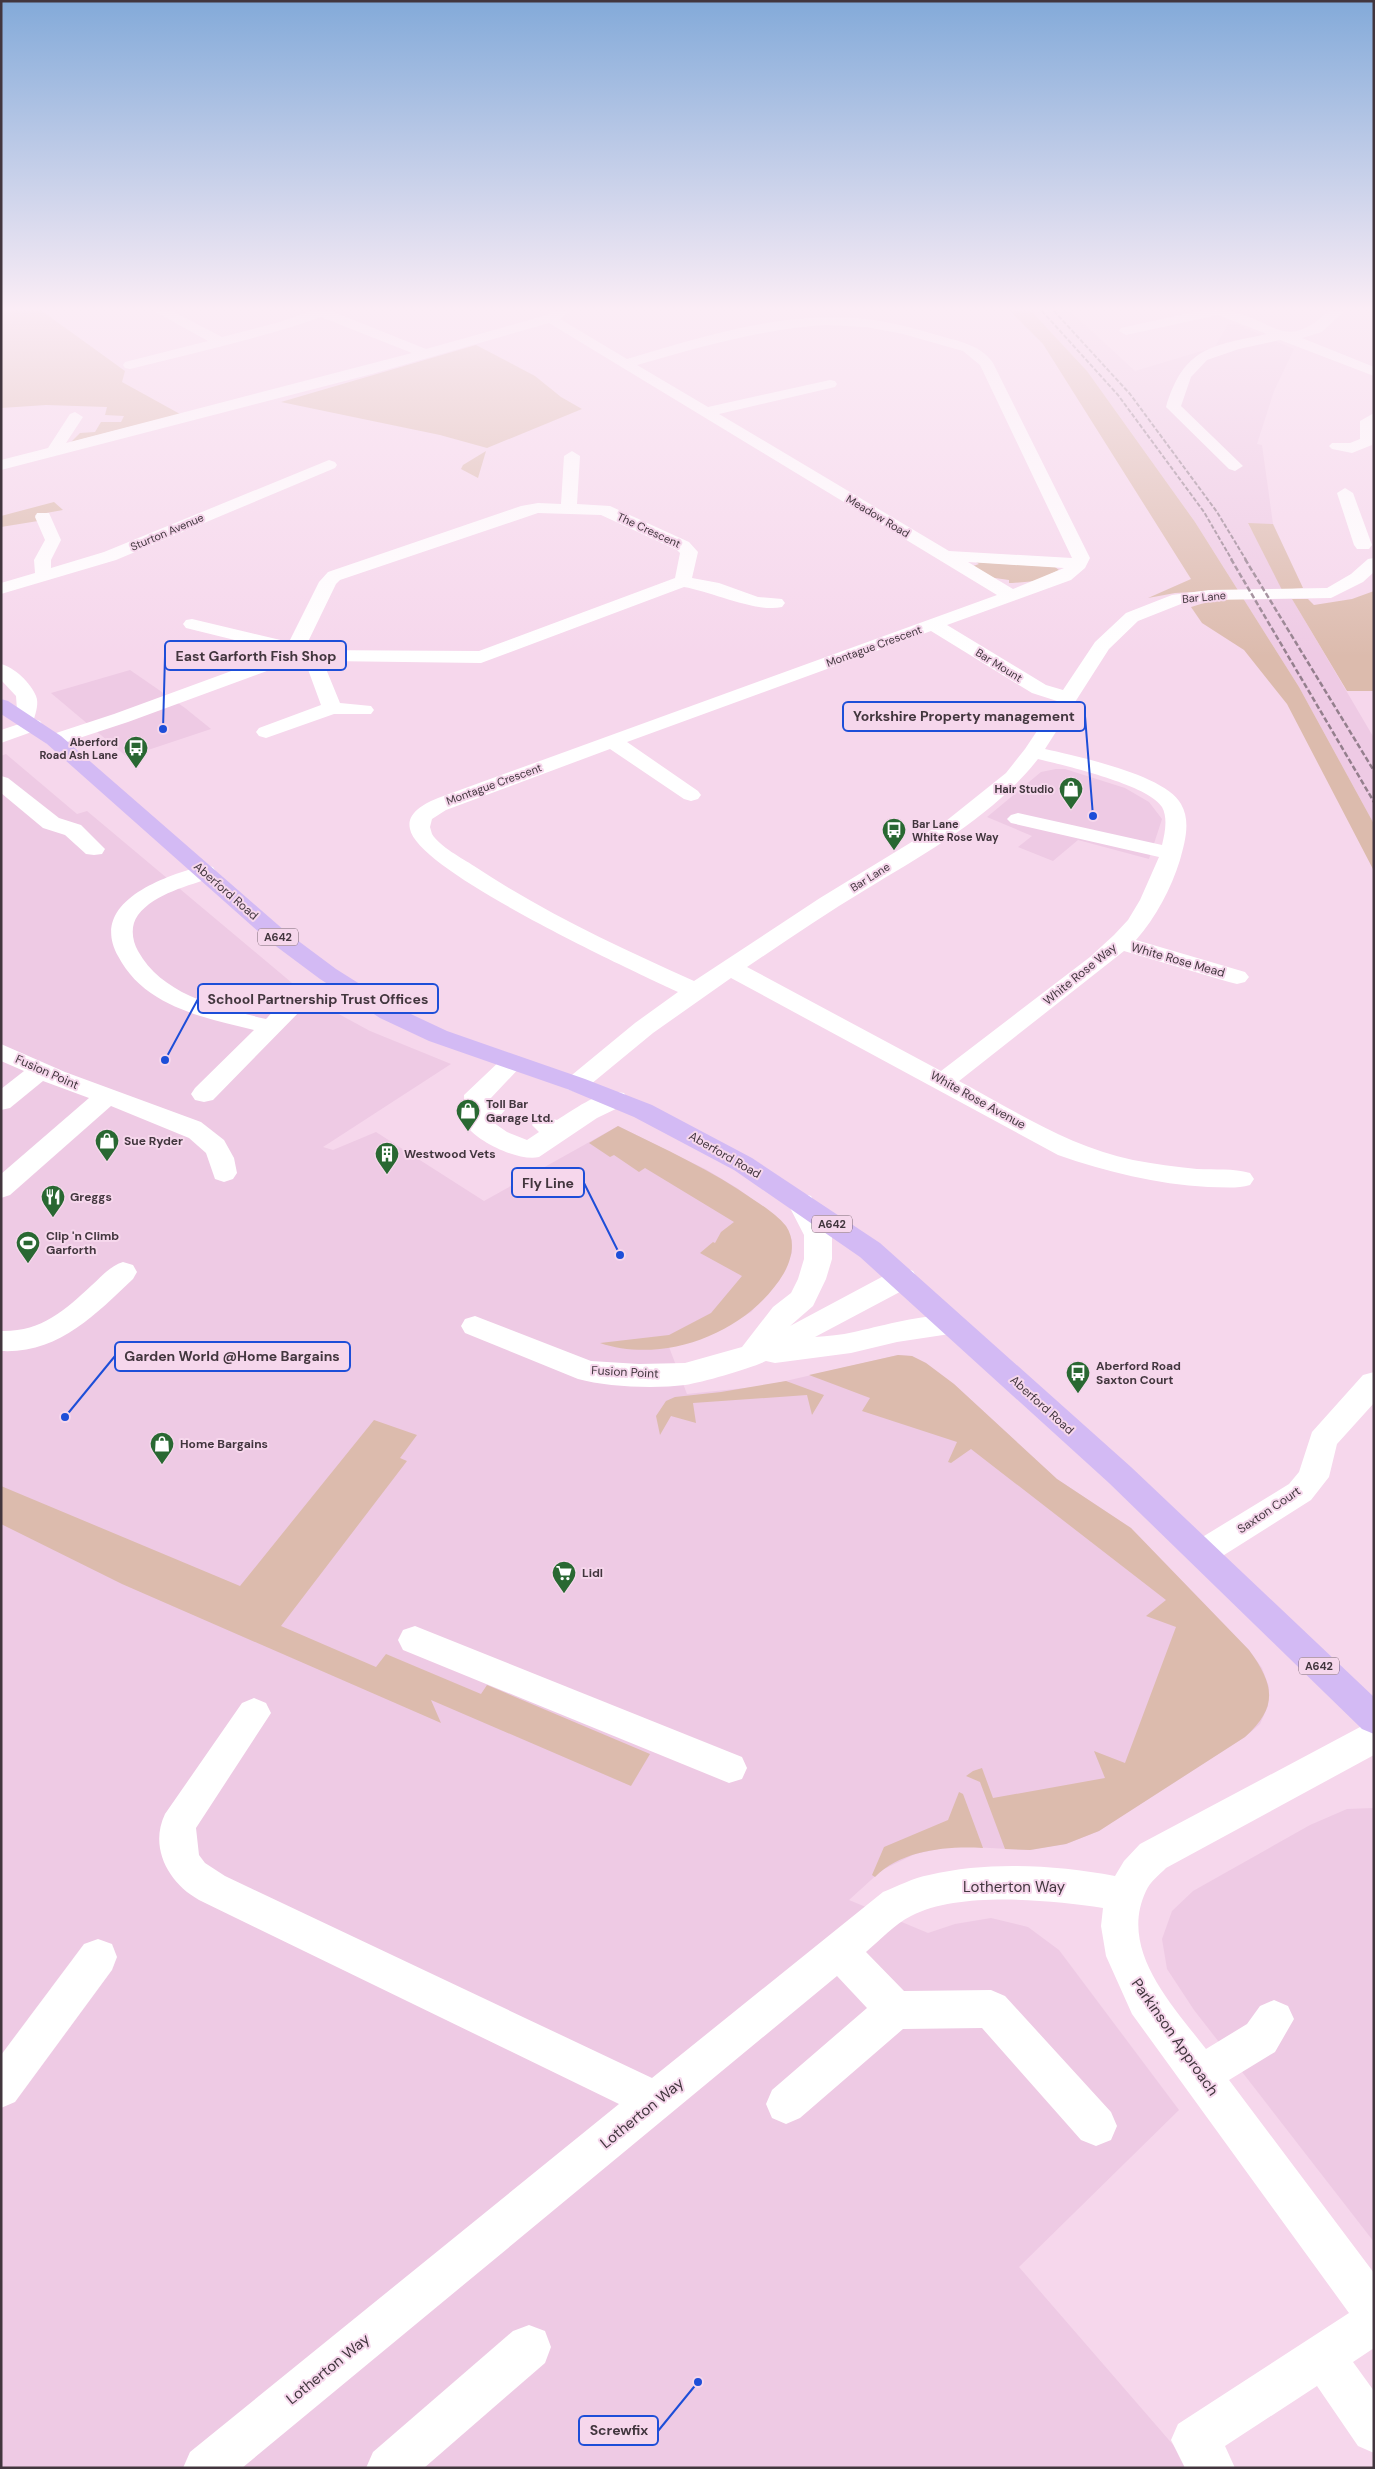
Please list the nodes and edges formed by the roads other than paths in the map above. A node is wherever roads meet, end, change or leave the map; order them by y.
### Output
1 (69, 426) edge
2 (156, 426) edge
3 (730, 426) edge
4 (1018, 426) edge
5 (1193, 426) edge
6 (1368, 426) edge
7 (1337, 446) dead end
8 (54, 451) junction
9 (572, 456) dead end
10 (329, 464) dead end
11 (1, 465) edge
12 (1235, 466) dead end
13 (1345, 493) dead end
14 (569, 508) junction
15 (1353, 515) junction
16 (42, 516) dead end
17 (1374, 520) edge
18 (1363, 545) dead end
19 (944, 556) junction
20 (1374, 563) edge
21 (1079, 564) junction
22 (44, 576) junction
23 (683, 581) junction
24 (1, 589) edge
25 (1010, 595) junction
26 (776, 604) dead end
27 (932, 624) junction
28 (191, 625) dead end
29 (293, 652) junction
30 (318, 656) junction
31 (1, 670) edge
32 (1068, 698) junction
33 (1, 705) edge
34 (332, 708) junction
35 (364, 710) dead end
36 (28, 722) junction
37 (266, 732) dead end
38 (1, 737) edge
39 (54, 740) junction
40 (612, 741) junction
41 (1033, 752) junction
42 (1, 782) edge
43 (692, 796) dead end
44 (1018, 819) dead end
45 (94, 849) dead end
46 (1170, 853) junction
47 (205, 872) junction
48 (1119, 942) junction
49 (731, 968) junction
50 (1237, 977) dead end
51 (695, 991) junction
52 (292, 1007) dead end
53 (271, 1027) junction
54 (1, 1050) edge
55 (512, 1063) junction
56 (41, 1070) junction
57 (943, 1081) junction
58 (576, 1084) junction
59 (100, 1094) junction
60 (204, 1094) dead end
61 (614, 1099) junction
62 (1, 1102) edge
63 (224, 1172) dead end
64 (1241, 1180) dead end
65 (1, 1189) edge
66 (800, 1202) junction
67 (122, 1272) dead end
68 (903, 1278) junction
69 (953, 1325) junction
70 (475, 1326) dead end
71 (1, 1340) edge
72 (752, 1355) junction
73 (1374, 1383) edge
74 (1202, 1553) junction
75 (415, 1640) dead end
76 (254, 1714) dead end
77 (1374, 1719) edge
78 (1374, 1737) edge
79 (729, 1768) dead end
80 (1126, 1895) junction
81 (840, 1951) junction
82 (98, 1956) dead end
83 (895, 2010) junction
84 (1274, 2019) dead end
85 (1200, 2075) junction
86 (1, 2088) edge
87 (656, 2101) junction
88 (786, 2104) dead end
89 (1096, 2126) dead end
90 (1374, 2310) edge
91 (1374, 2322) edge
92 (529, 2347) dead end
93 (1322, 2356) junction
94 (1374, 2430) edge
95 (206, 2468) edge
96 (389, 2468) edge
97 (1212, 2468) edge

1 - 8 street
2 - 8 street
3 - 19 street, Meadow Road
4 - 21 street
5 - 12 street
6 - 7 street
8 - 11 street
9 - 14 street
10 - 22 street, Sturton Avenue
13 - 15 street
14 - 23 street, The Crescent
14 - 29 street, The Crescent
15 - 17 street
15 - 18 street
16 - 22 street
19 - 21 street
19 - 25 street, Meadow Road
20 - 32 street, Bar Lane
21 - 25 street, Montague Crescent
22 - 24 street, Sturton Avenue
23 - 26 street
23 - 30 street
25 - 27 street, Montague Crescent
27 - 32 street, Bar Mount
27 - 40 street, Montague Crescent
28 - 29 street
29 - 30 street
29 - 39 street
30 - 34 street
31 - 36 street
32 - 41 street, Bar Lane
33 - 36 main road, Aberford Road / A642
34 - 35 street
34 - 37 street
36 - 38 street
36 - 39 main road, Aberford Road / A642
39 - 47 main road, Aberford Road / A642
40 - 43 street
40 - 51 street, Montague Crescent
41 - 46 street, White Rose Way
41 - 49 street, Bar Lane
42 - 45 street
44 - 46 street
46 - 48 street, White Rose Way
47 - 53 street
47 - 55 main road, Aberford Road / A642
48 - 50 street, White Rose Mead
48 - 57 street, White Rose Way
49 - 51 street, Bar Lane
49 - 57 street, White Rose Avenue
51 - 58 street, Bar Lane
52 - 53 street
53 - 60 street
54 - 56 street, Fusion Point
55 - 58 main road, Aberford Road / A642
55 - 61 street
56 - 59 street, Fusion Point
56 - 62 street
57 - 64 street, White Rose Avenue
58 - 61 main road, Aberford Road / A642
59 - 63 street, Fusion Point
59 - 65 street
61 - 66 main road, Aberford Road / A642
66 - 68 main road, Aberford Road / A642
66 - 72 street
67 - 71 street
68 - 69 main road, Aberford Road / A642
68 - 72 street, Fusion Point
69 - 72 street, Fusion Point
69 - 74 main road, Aberford Road / A642
70 - 72 street, Fusion Point
73 - 74 street, Saxton Court
74 - 77 main road, Aberford Road / A642
75 - 79 street
76 - 87 street
78 - 80 street, Parkinson Approach
80 - 81 street, Lotherton Way
80 - 85 street, Parkinson Approach
81 - 83 street
81 - 87 street, Lotherton Way
82 - 86 street
83 - 88 street
83 - 89 street
84 - 85 street
85 - 90 street, Parkinson Approach
87 - 95 street, Lotherton Way
91 - 93 street
92 - 96 street
93 - 94 street
93 - 97 street

